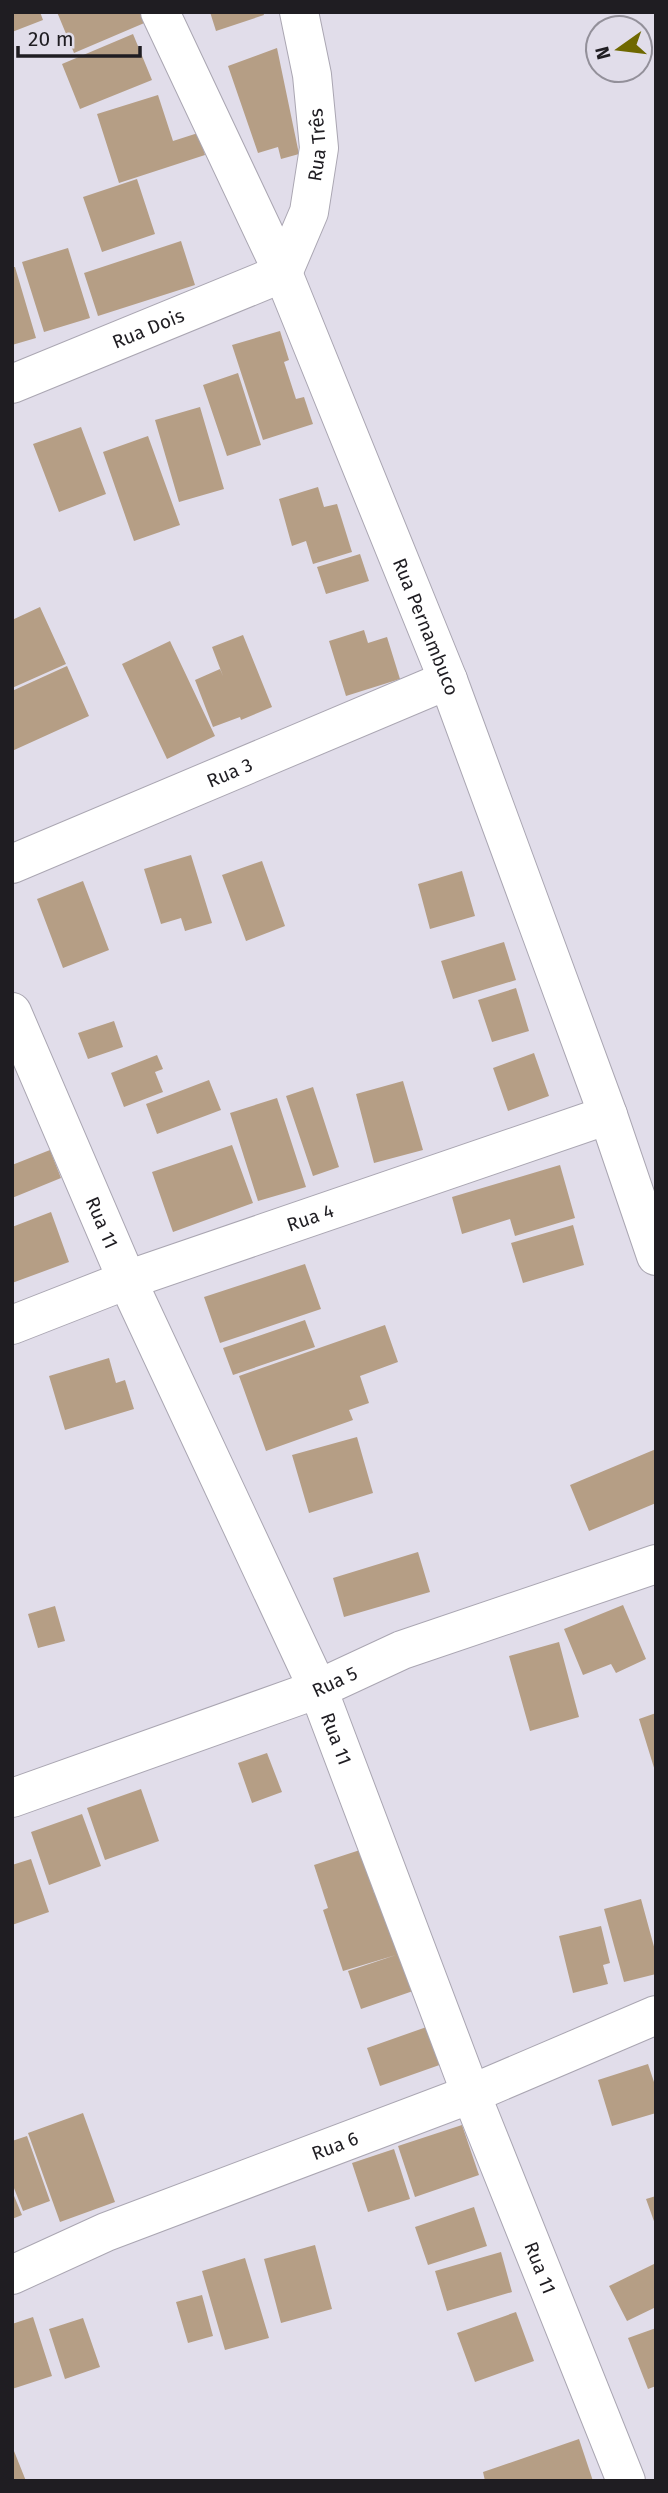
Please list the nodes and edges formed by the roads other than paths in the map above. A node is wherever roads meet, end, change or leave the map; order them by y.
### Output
1 (160, 12) edge
2 (299, 12) edge
3 (283, 273) junction
4 (12, 384) edge
5 (448, 680) junction
6 (12, 864) edge
7 (12, 1012) edge
8 (608, 1115) junction
9 (656, 1256) edge
10 (127, 1280) junction
11 (12, 1325) edge
12 (656, 1564) edge
13 (318, 1689) junction
14 (12, 1798) edge
15 (656, 2015) edge
16 (471, 2094) junction
17 (12, 2275) edge
18 (626, 2481) edge

1 - 3 street, Rua Pernambuco
2 - 3 street, Rua Três
3 - 4 street, Rua Dois
3 - 5 street, Rua Pernambuco
5 - 6 street, Rua 3
5 - 8 street, Rua Pernambuco
7 - 10 street, Rua 11
8 - 9 street, Rua Pernambuco
8 - 10 street, Rua 4
10 - 11 street, Rua 4
10 - 13 street, Rua 11
12 - 13 street, Rua 5
13 - 14 street, Rua 5
13 - 16 street, Rua 11
15 - 16 street, Rua 6
16 - 17 street, Rua 6
16 - 18 street, Rua 11

